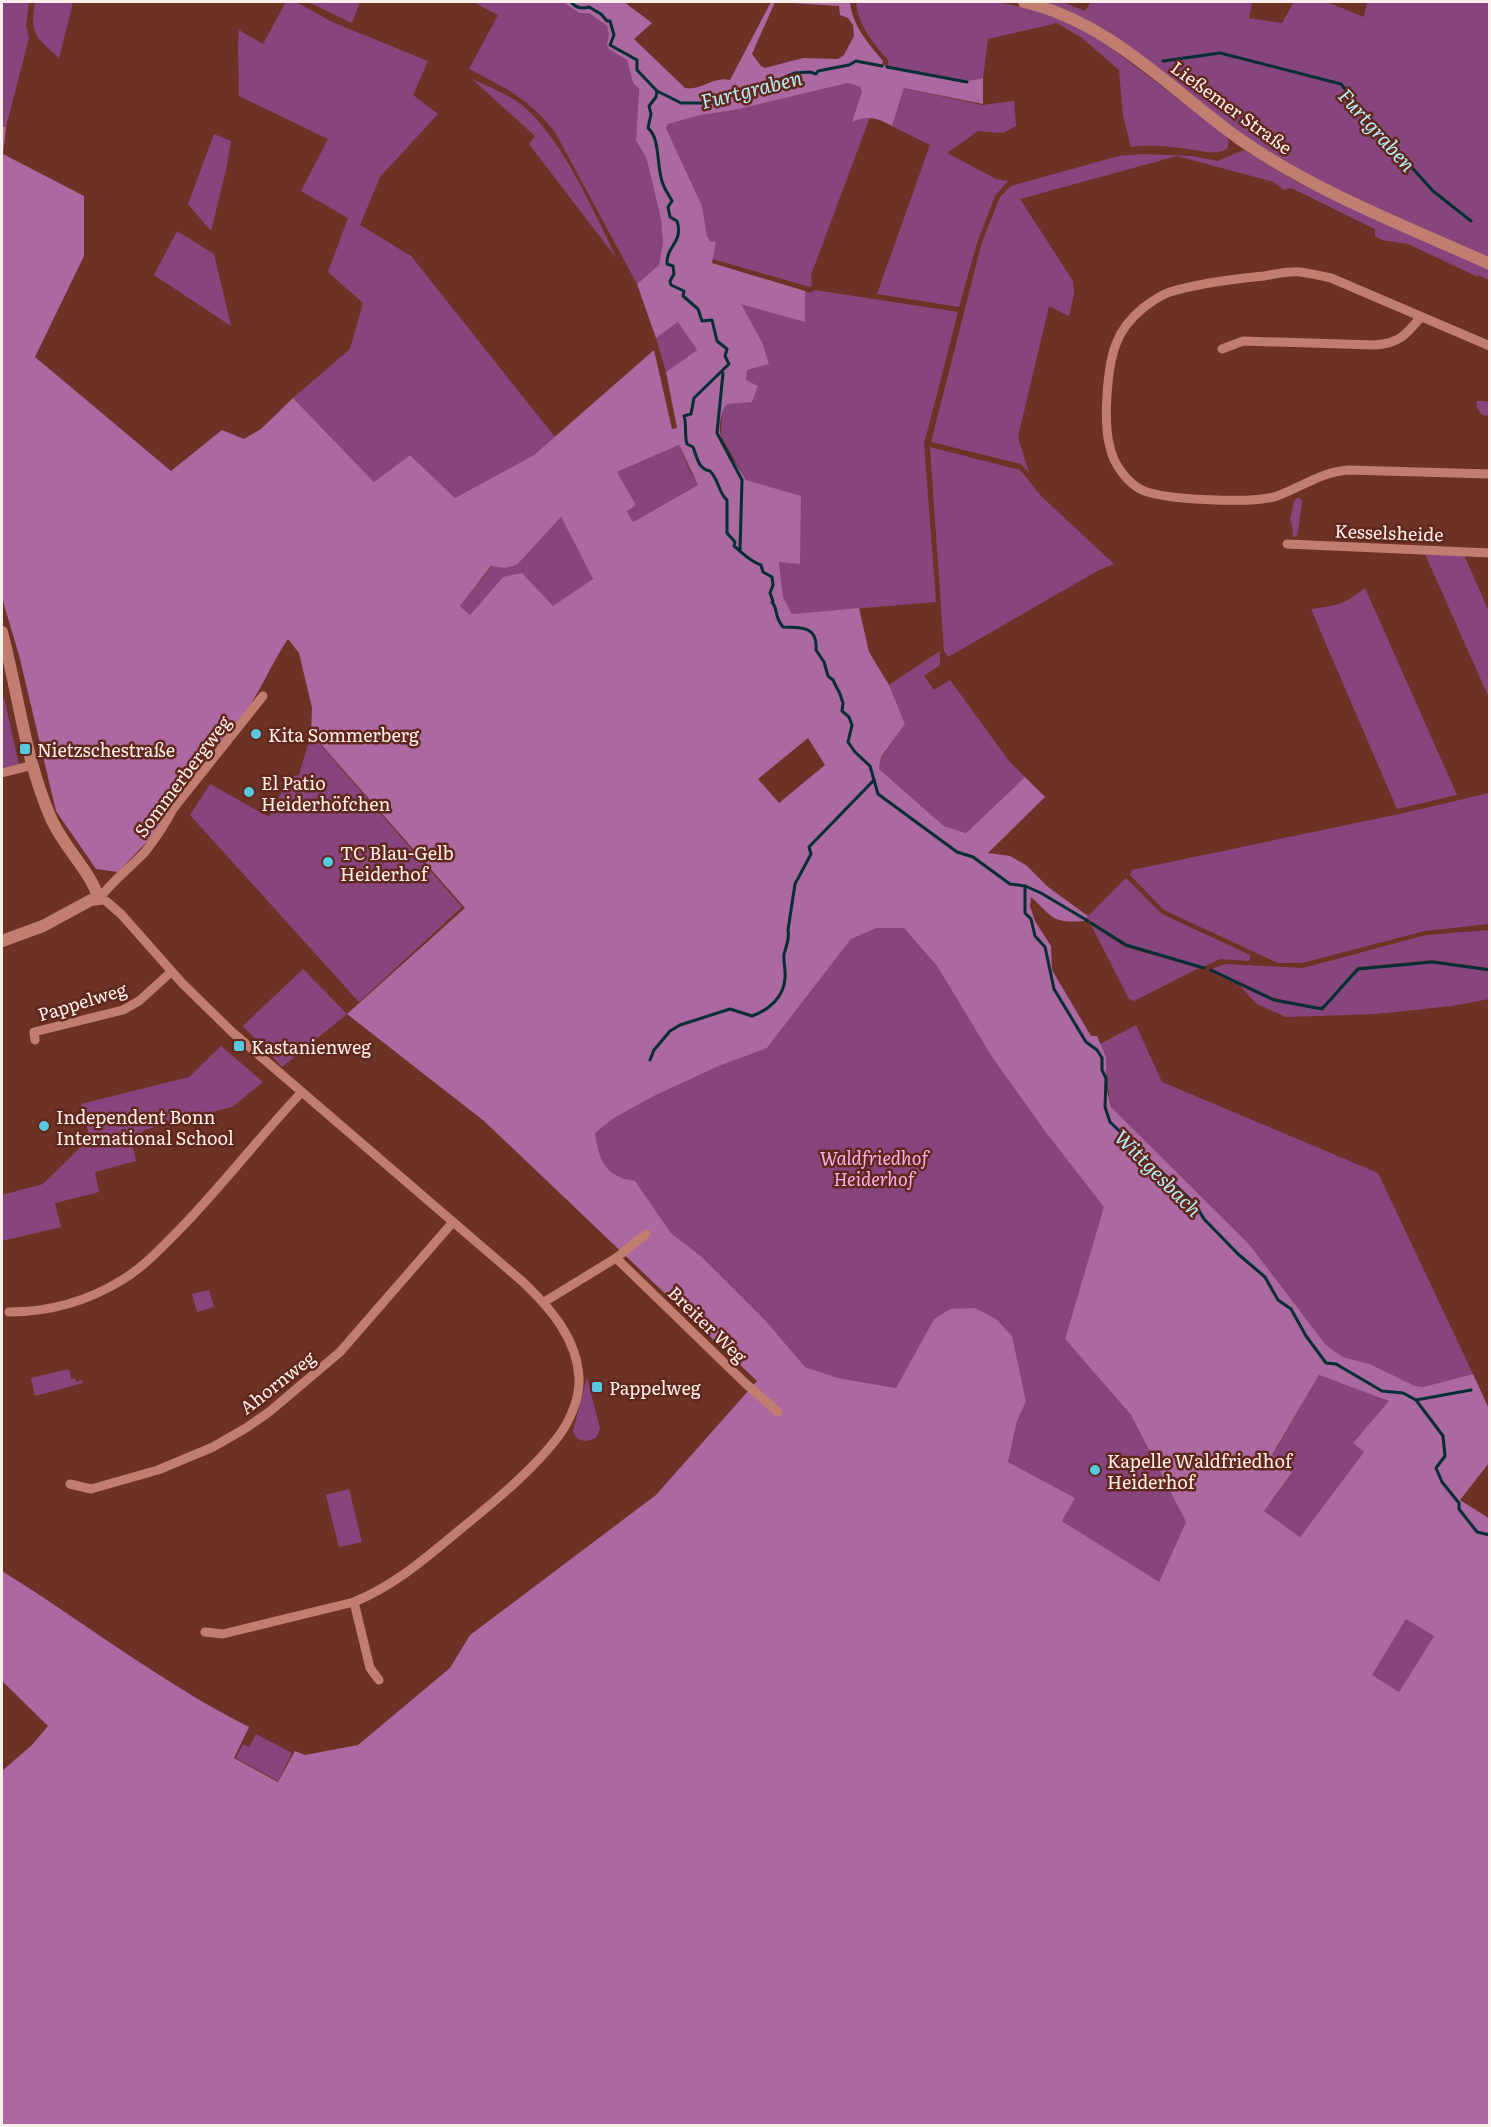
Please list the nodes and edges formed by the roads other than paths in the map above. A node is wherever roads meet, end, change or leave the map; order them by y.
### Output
1 (1024, 2) edge
2 (1490, 264) edge
3 (1420, 318) junction
4 (1490, 346) edge
5 (1222, 349) dead end
6 (1490, 474) edge
7 (1287, 544) dead end
8 (1490, 553) edge
9 (2, 632) edge
10 (263, 696) dead end
11 (33, 765) junction
12 (2, 773) edge
13 (99, 899) junction
14 (2, 940) edge
15 (171, 972) junction
16 (35, 1040) dead end
17 (301, 1093) junction
18 (453, 1222) junction
19 (646, 1234) dead end
20 (616, 1258) junction
21 (544, 1302) junction
22 (9, 1312) dead end
23 (778, 1412) dead end
24 (70, 1484) dead end
25 (354, 1602) junction
26 (205, 1632) dead end
27 (378, 1680) dead end

1 - 2 street, Ließemer Straße
3 - 4 street
3 - 5 street
3 - 6 street
7 - 8 street, Kesselsheide
9 - 11 street
10 - 13 street, Sommerbergweg
11 - 12 street
11 - 13 street
13 - 14 street
13 - 15 street
15 - 16 street, Pappelweg
15 - 17 street
17 - 18 street
17 - 22 street
18 - 21 street
18 - 24 street, Ahornweg
19 - 20 street
20 - 21 street
20 - 23 street, Breiter Weg
21 - 25 street
25 - 26 street
25 - 27 street

